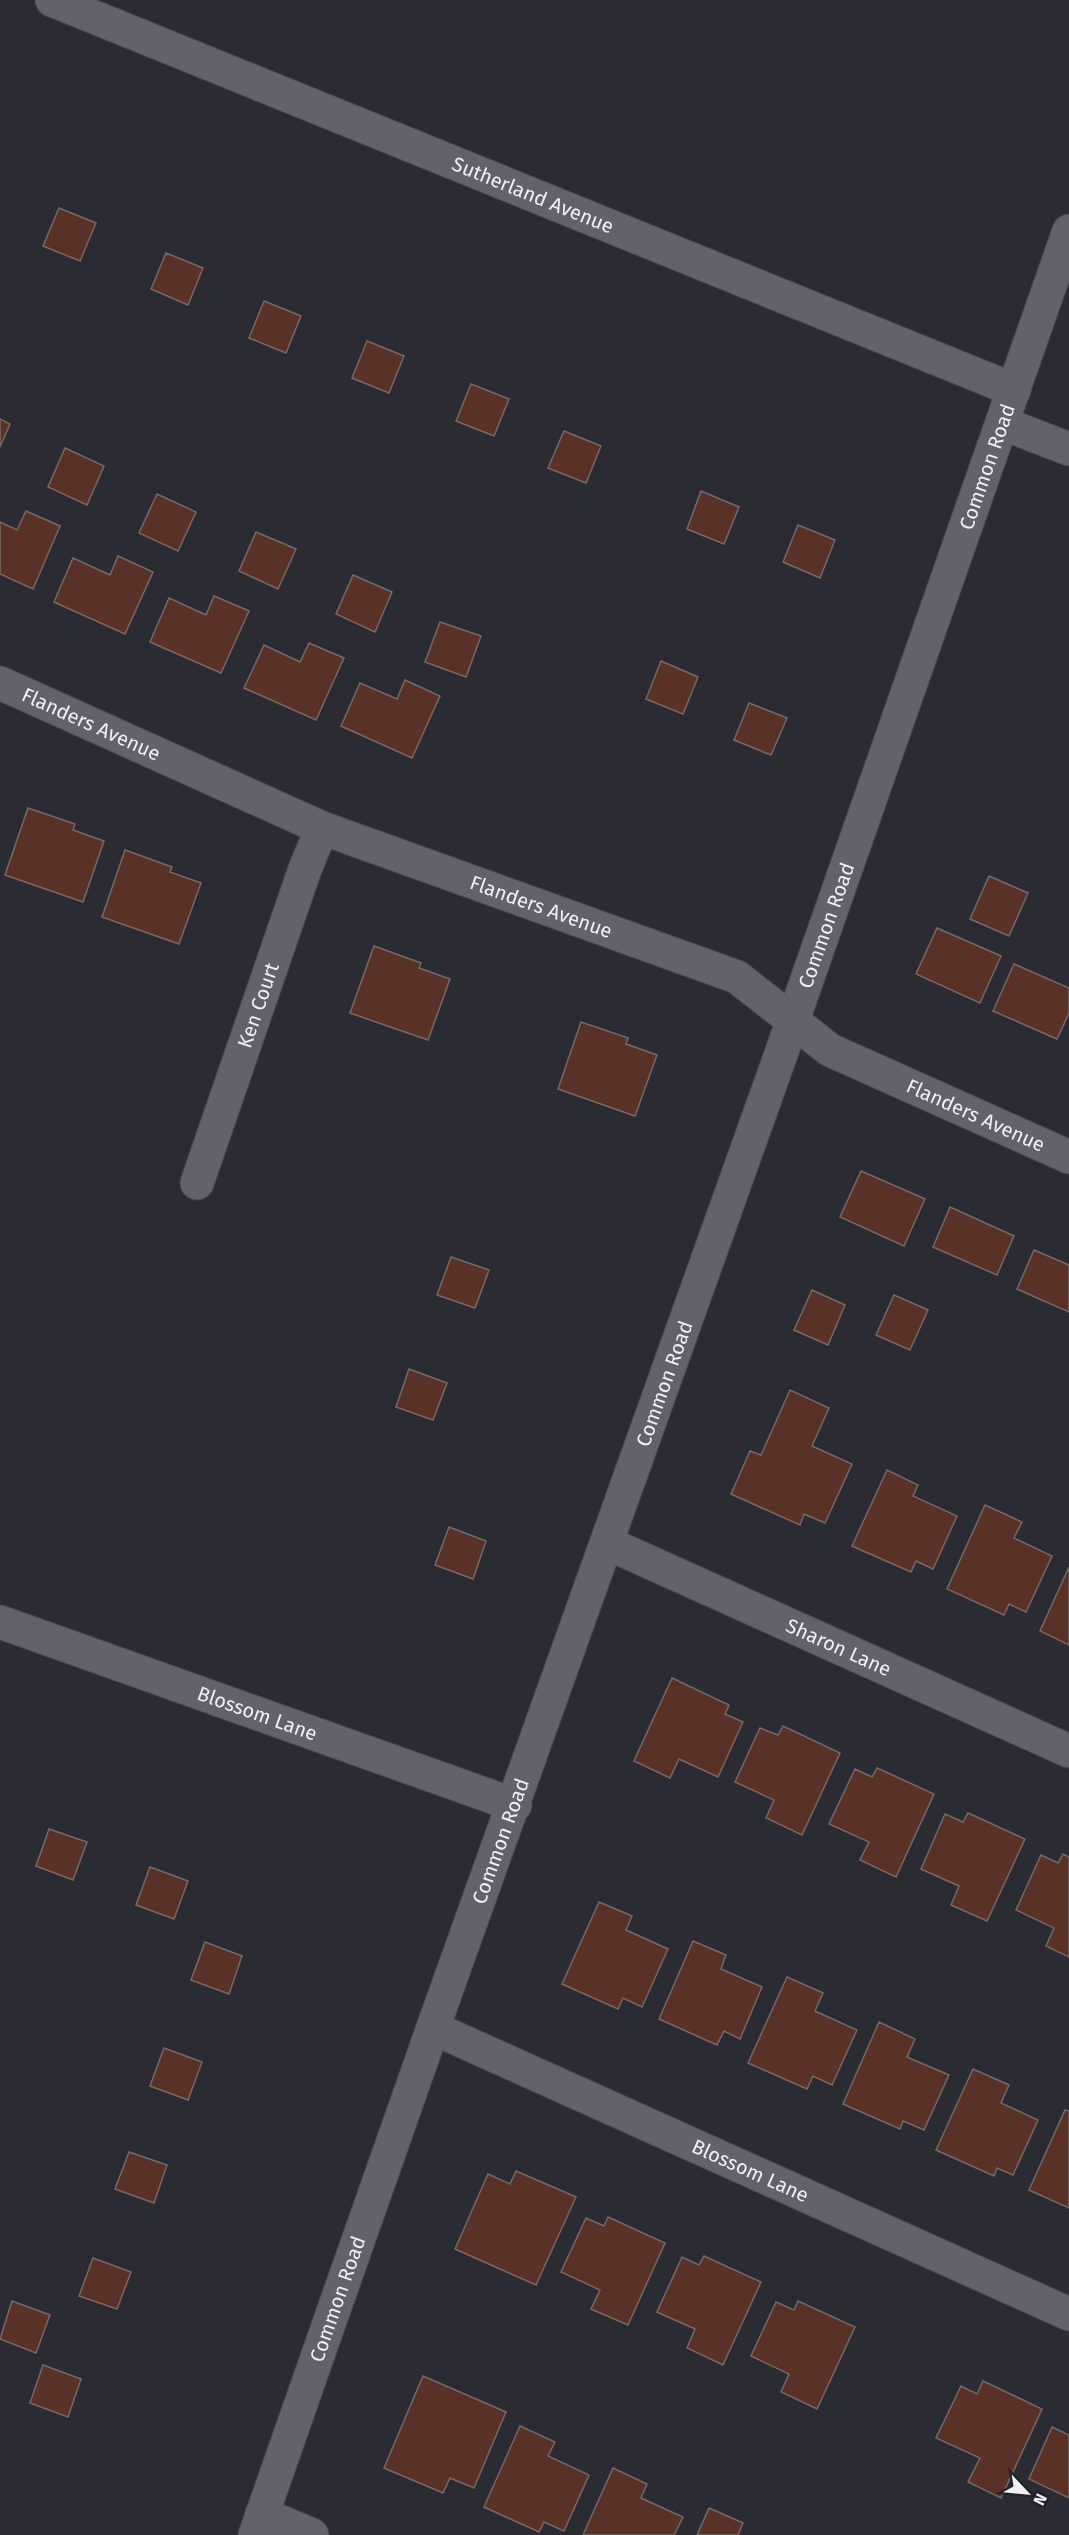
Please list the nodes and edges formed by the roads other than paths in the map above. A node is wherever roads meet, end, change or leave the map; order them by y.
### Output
1 (52, 0) edge
2 (1069, 231) edge
3 (1014, 390) junction
4 (1002, 423) junction
5 (1069, 449) edge
6 (0, 683) edge
7 (322, 828) junction
8 (794, 1021) junction
9 (1069, 1157) edge
10 (197, 1183) dead end
11 (607, 1543) junction
12 (0, 1622) edge
13 (1069, 1750) edge
14 (515, 1805) junction
15 (433, 2028) junction
16 (1069, 2314) edge
17 (259, 2525) edge
18 (312, 2535) edge

1 - 3 street, Sutherland Avenue
2 - 3 street, Common Road
3 - 4 street, Common Road
4 - 5 street
4 - 8 street, Common Road
6 - 7 street, Flanders Avenue
7 - 8 street, Flanders Avenue
7 - 10 street, Ken Court
8 - 9 street, Flanders Avenue
8 - 11 street, Common Road
11 - 13 street, Sharon Lane
11 - 14 street, Common Road
12 - 14 street, Blossom Lane
14 - 15 street, Common Road
15 - 16 street, Blossom Lane
15 - 17 street, Common Road
17 - 18 street

